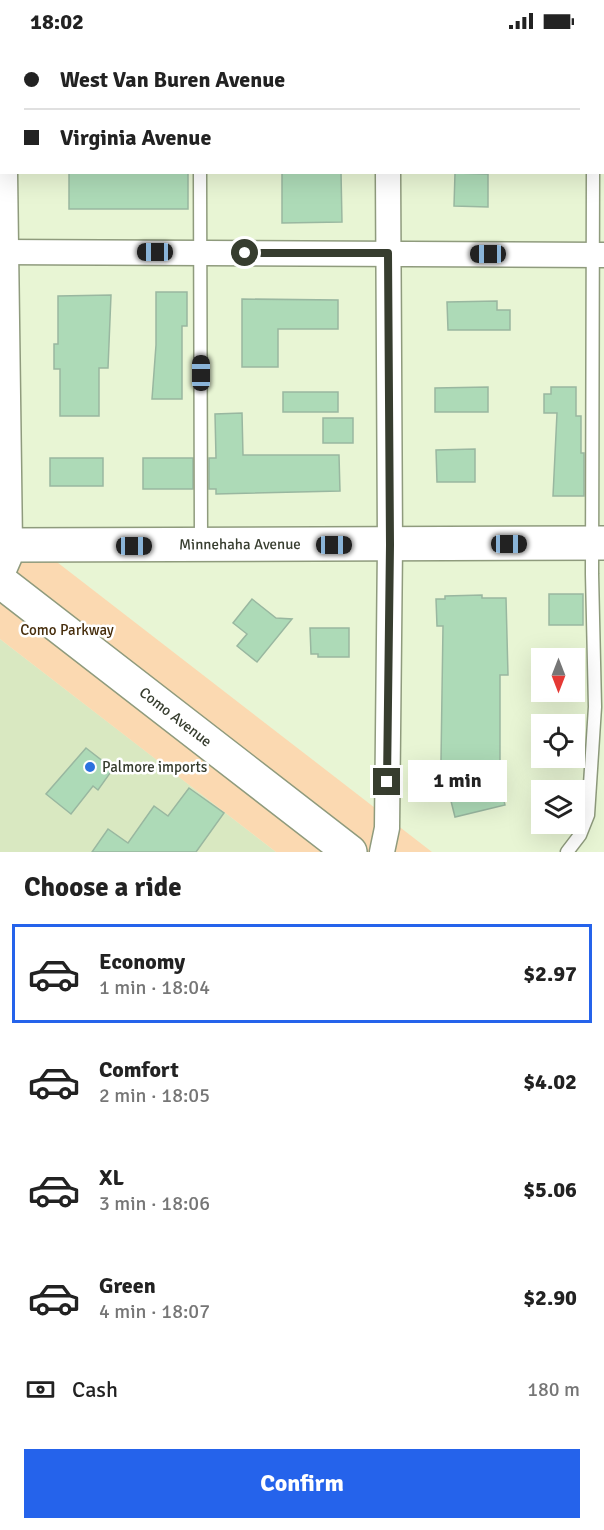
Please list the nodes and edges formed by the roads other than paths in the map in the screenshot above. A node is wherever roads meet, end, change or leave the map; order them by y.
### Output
1 (5, 174) edge
2 (200, 174) edge
3 (388, 174) edge
4 (593, 174) edge
5 (2, 252) edge
6 (200, 252) junction
7 (388, 253) junction
8 (598, 255) edge
9 (599, 543) edge
10 (390, 545) junction
11 (201, 546) junction
12 (5, 557) edge
13 (0, 581) edge
14 (350, 852) edge
15 (382, 852) edge
16 (567, 852) edge

1 - 5 street
2 - 6 lane
3 - 7 street
4 - 8 lane
5 - 6 street
5 - 12 street
6 - 7 street
6 - 11 lane
7 - 8 street
7 - 10 street
8 - 9 lane
9 - 10 main road, Minnehaha Avenue
9 - 16 lane
10 - 11 main road, Minnehaha Avenue
10 - 15 street
11 - 12 main road, Minnehaha Avenue
13 - 14 main road, Como Avenue

